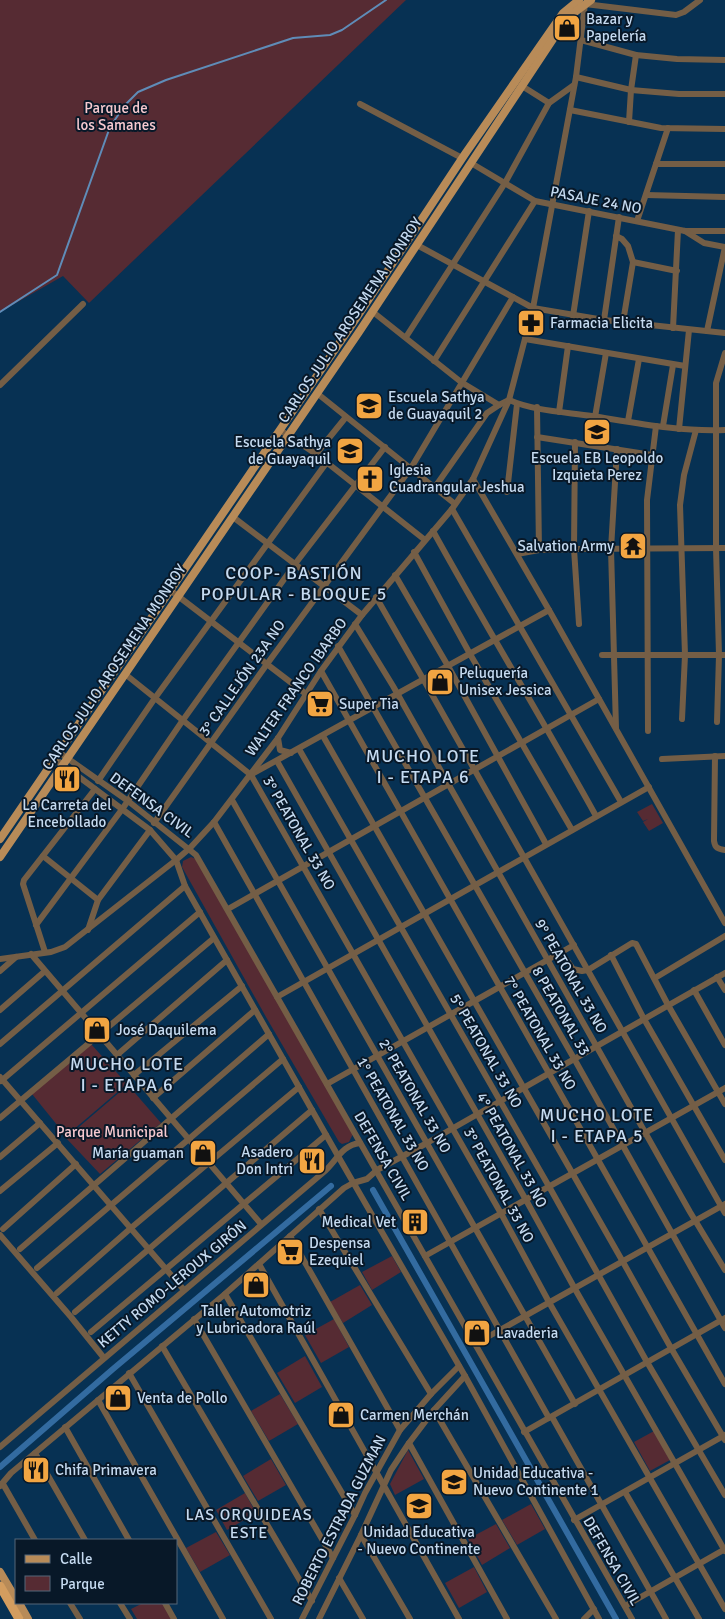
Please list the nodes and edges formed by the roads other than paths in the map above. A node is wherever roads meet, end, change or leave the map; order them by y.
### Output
1 (700, 0) edge
2 (584, 1) edge
3 (581, 40) junction
4 (636, 55) junction
5 (725, 60) edge
6 (576, 77) junction
7 (574, 85) junction
8 (522, 86) junction
9 (631, 90) junction
10 (725, 94) edge
11 (549, 103) junction
12 (360, 104) dead end
13 (570, 110) junction
14 (629, 122) junction
15 (668, 128) junction
16 (725, 129) edge
17 (463, 156) junction
18 (472, 161) junction
19 (656, 164) junction
20 (725, 164) edge
21 (505, 183) junction
22 (646, 196) junction
23 (725, 198) edge
24 (535, 201) junction
25 (551, 204) junction
26 (589, 211) junction
27 (619, 217) junction
28 (637, 221) junction
29 (682, 230) junction
30 (725, 231) edge
31 (616, 236) junction
32 (417, 245) junction
33 (725, 247) edge
34 (633, 262) junction
35 (453, 264) junction
36 (676, 271) junction
37 (484, 281) junction
38 (512, 297) junction
39 (83, 304) dead end
40 (533, 308) junction
41 (373, 312) junction
42 (573, 316) junction
43 (604, 320) junction
44 (623, 322) junction
45 (674, 328) junction
46 (689, 330) junction
47 (707, 331) junction
48 (725, 333) edge
49 (406, 337) junction
50 (525, 339) junction
51 (568, 346) junction
52 (606, 353) junction
53 (725, 353) edge
54 (639, 358) junction
55 (434, 361) junction
56 (672, 364) junction
57 (685, 366) junction
58 (461, 382) junction
59 (0, 385) edge
60 (318, 394) junction
61 (509, 400) junction
62 (499, 404) junction
63 (517, 404) junction
64 (537, 407) junction
65 (560, 412) junction
66 (346, 416) junction
67 (595, 417) junction
68 (628, 421) junction
69 (659, 426) junction
70 (679, 429) junction
71 (280, 430) junction
72 (696, 430) junction
73 (715, 430) junction
74 (725, 430) edge
75 (288, 436) junction
76 (537, 436) junction
77 (575, 442) junction
78 (385, 447) junction
79 (617, 449) junction
80 (316, 454) junction
81 (652, 455) junction
82 (327, 462) junction
83 (411, 468) junction
84 (473, 479) junction
85 (355, 484) junction
86 (435, 487) junction
87 (507, 492) dead end
88 (382, 506) junction
89 (454, 507) junction
90 (233, 517) junction
91 (433, 531) junction
92 (425, 540) junction
93 (268, 542) junction
94 (716, 548) junction
95 (725, 548) edge
96 (574, 549) junction
97 (610, 549) junction
98 (646, 549) junction
99 (681, 549) junction
100 (539, 550) junction
101 (414, 552) junction
102 (517, 554) junction
103 (296, 564) junction
104 (395, 575) junction
105 (324, 586) junction
106 (170, 590) junction
107 (178, 597) junction
108 (376, 597) junction
109 (549, 610) junction
110 (362, 615) junction
111 (210, 622) junction
112 (355, 624) junction
113 (579, 624) dead end
114 (520, 626) junction
115 (495, 640) junction
116 (239, 642) junction
117 (338, 646) junction
118 (470, 654) junction
119 (602, 655) dead end
120 (613, 655) junction
121 (647, 655) junction
122 (685, 655) junction
123 (722, 655) edge
124 (266, 664) junction
125 (448, 666) junction
126 (321, 671) junction
127 (125, 674) junction
128 (424, 680) junction
129 (306, 694) junction
130 (397, 694) junction
131 (155, 698) junction
132 (599, 699) junction
133 (374, 707) junction
134 (570, 715) junction
135 (682, 719) dead end
136 (183, 720) junction
137 (349, 721) junction
138 (717, 722) dead end
139 (547, 728) junction
140 (616, 730) junction
141 (648, 731) dead end
142 (323, 736) junction
143 (278, 738) junction
144 (211, 742) junction
145 (523, 742) junction
146 (296, 751) junction
147 (58, 756) junction
148 (498, 756) junction
149 (715, 756) junction
150 (725, 756) edge
151 (662, 758) dead end
152 (66, 761) junction
153 (277, 761) junction
154 (475, 769) junction
155 (251, 775) junction
156 (98, 781) junction
157 (448, 784) junction
158 (648, 787) junction
159 (95, 789) junction
160 (425, 798) junction
161 (232, 800) junction
162 (128, 801) junction
163 (621, 802) junction
164 (123, 808) junction
165 (400, 812) junction
166 (596, 816) junction
167 (214, 822) junction
168 (154, 823) junction
169 (374, 826) junction
170 (150, 830) junction
171 (572, 830) junction
172 (0, 839) edge
173 (351, 840) junction
174 (546, 844) junction
175 (190, 848) junction
176 (722, 850) edge
177 (328, 852) junction
178 (43, 856) junction
179 (0, 857) edge
180 (524, 857) junction
181 (176, 860) junction
182 (304, 866) junction
183 (498, 872) junction
184 (70, 878) junction
185 (278, 881) junction
186 (475, 885) junction
187 (185, 886) junction
188 (254, 895) junction
189 (449, 899) junction
190 (98, 900) junction
191 (228, 910) junction
192 (200, 912) junction
193 (424, 914) junction
194 (725, 923) edge
195 (36, 925) junction
196 (400, 927) junction
197 (88, 931) junction
198 (725, 936) edge
199 (214, 938) junction
200 (378, 940) junction
201 (574, 945) junction
202 (45, 952) junction
203 (561, 952) junction
204 (31, 954) junction
205 (353, 954) junction
206 (17, 956) junction
207 (611, 956) junction
208 (0, 959) edge
209 (227, 960) junction
210 (548, 960) junction
211 (328, 968) junction
212 (588, 970) junction
213 (0, 971) edge
214 (45, 971) junction
215 (525, 973) junction
216 (725, 973) edge
217 (717, 977) junction
218 (655, 978) junction
219 (303, 982) junction
220 (242, 986) junction
221 (499, 987) junction
222 (694, 990) junction
223 (725, 990) edge
224 (62, 991) junction
225 (277, 996) junction
226 (474, 1001) junction
227 (668, 1005) junction
228 (0, 1010) edge
229 (255, 1010) junction
230 (81, 1013) junction
231 (450, 1014) junction
232 (644, 1019) junction
233 (428, 1027) junction
234 (622, 1031) junction
235 (99, 1034) junction
236 (269, 1034) junction
237 (403, 1041) junction
238 (0, 1044) edge
239 (725, 1045) edge
240 (597, 1046) junction
241 (117, 1056) junction
242 (377, 1056) junction
243 (283, 1059) junction
244 (574, 1059) junction
245 (353, 1069) junction
246 (549, 1074) junction
247 (134, 1075) junction
248 (1, 1080) edge
249 (327, 1084) junction
250 (299, 1087) junction
251 (524, 1088) junction
252 (725, 1088) edge
253 (718, 1092) junction
254 (153, 1098) junction
255 (21, 1101) junction
256 (500, 1101) junction
257 (725, 1104) edge
258 (694, 1106) junction
259 (312, 1110) junction
260 (477, 1114) junction
261 (0, 1118) edge
262 (170, 1118) junction
263 (671, 1118) junction
264 (40, 1123) junction
265 (452, 1128) junction
266 (646, 1132) junction
267 (326, 1135) junction
268 (189, 1140) junction
269 (58, 1143) junction
270 (360, 1143) junction
271 (427, 1143) junction
272 (623, 1145) junction
273 (338, 1156) junction
274 (0, 1157) edge
275 (402, 1157) junction
276 (598, 1160) junction
277 (725, 1160) edge
278 (209, 1163) junction
279 (76, 1164) junction
280 (377, 1170) junction
281 (572, 1173) junction
282 (226, 1183) junction
283 (353, 1183) junction
284 (93, 1185) junction
285 (549, 1187) junction
286 (0, 1192) edge
287 (526, 1200) junction
288 (244, 1204) junction
289 (723, 1205) edge
290 (112, 1206) junction
291 (319, 1209) junction
292 (501, 1214) junction
293 (725, 1214) edge
294 (696, 1221) junction
295 (261, 1224) junction
296 (131, 1228) junction
297 (476, 1228) junction
298 (1, 1232) edge
299 (672, 1234) junction
300 (290, 1236) junction
301 (451, 1241) junction
302 (647, 1248) junction
303 (20, 1249) dead end
304 (149, 1249) junction
305 (424, 1256) junction
306 (623, 1262) junction
307 (258, 1264) junction
308 (37, 1268) dead end
309 (167, 1269) junction
310 (725, 1270) edge
311 (599, 1275) junction
312 (574, 1289) junction
313 (184, 1290) junction
314 (57, 1293) dead end
315 (225, 1294) junction
316 (550, 1304) junction
317 (75, 1312) dead end
318 (526, 1316) junction
319 (194, 1319) junction
320 (722, 1319) edge
321 (725, 1328) edge
322 (500, 1330) junction
323 (91, 1332) dead end
324 (696, 1334) junction
325 (475, 1344) junction
326 (162, 1346) junction
327 (671, 1348) junction
328 (104, 1358) junction
329 (647, 1362) junction
330 (459, 1366) junction
331 (129, 1373) junction
332 (624, 1375) junction
333 (465, 1376) junction
334 (725, 1384) edge
335 (599, 1390) junction
336 (431, 1394) junction
337 (98, 1400) junction
338 (575, 1404) junction
339 (434, 1410) junction
340 (551, 1418) junction
341 (65, 1427) junction
342 (400, 1430) junction
343 (524, 1432) junction
344 (724, 1437) edge
345 (408, 1443) junction
346 (0, 1447) edge
347 (699, 1450) junction
348 (35, 1453) junction
349 (674, 1464) junction
350 (379, 1468) junction
351 (391, 1470) junction
352 (650, 1478) junction
353 (1, 1485) edge
354 (384, 1486) junction
355 (625, 1492) junction
356 (364, 1493) junction
357 (725, 1495) edge
358 (379, 1498) junction
359 (601, 1505) junction
360 (355, 1516) junction
361 (574, 1520) junction
362 (361, 1535) junction
363 (34, 1539) edge
364 (83, 1539) edge
365 (128, 1539) edge
366 (178, 1539) edge
367 (178, 1539) edge
368 (725, 1550) edge
369 (334, 1558) junction
370 (700, 1564) junction
371 (0, 1572) edge
372 (675, 1577) junction
373 (339, 1578) junction
374 (0, 1586) edge
375 (650, 1592) junction
376 (15, 1596) edge
377 (312, 1601) junction
378 (20, 1604) edge
379 (71, 1604) edge
380 (121, 1604) edge
381 (166, 1604) edge
382 (625, 1606) junction
383 (725, 1608) edge
384 (594, 1609) junction
385 (19, 1619) edge
386 (28, 1619) edge
387 (80, 1619) edge
388 (130, 1619) edge
389 (174, 1619) edge
390 (224, 1619) edge
391 (271, 1619) edge
392 (302, 1619) edge
393 (319, 1619) edge
394 (363, 1619) edge
395 (410, 1619) edge
396 (459, 1619) edge
397 (508, 1619) edge
398 (556, 1619) edge
399 (584, 1619) edge
400 (600, 1619) edge
401 (632, 1619) edge
402 (666, 1619) edge
403 (699, 1619) edge

1 - 2 street
2 - 3 street, WALTER FRANCO IBARBO
2 - 8 main road, CARLOS JULIO AROSEMENA MONROY
2 - 17 main road, CARLOS JULIO AROSEMENA MONROY
3 - 4 street
3 - 6 street, WALTER FRANCO IBARBO
4 - 5 street
4 - 9 street
6 - 7 street, WALTER FRANCO IBARBO
6 - 9 street
7 - 11 street
7 - 13 street, WALTER FRANCO IBARBO
8 - 11 street
8 - 18 main road, CARLOS JULIO AROSEMENA MONROY
9 - 10 street
9 - 14 street
11 - 21 street
12 - 17 street
13 - 14 street
13 - 25 street, WALTER FRANCO IBARBO
14 - 15 street
15 - 16 street
15 - 19 street
17 - 18 main road
17 - 71 main road, CARLOS JULIO AROSEMENA MONROY
18 - 21 street, PASAJE 24 NO
18 - 32 main road, CARLOS JULIO AROSEMENA MONROY
19 - 20 street
19 - 22 street
21 - 24 street, PASAJE 24 NO
21 - 35 street
22 - 23 street
22 - 28 street
24 - 25 street, PASAJE 24 NO
24 - 37 street
25 - 26 street, PASAJE 24 NO
25 - 40 street, WALTER FRANCO IBARBO
26 - 27 street, PASAJE 24 NO
26 - 42 street
27 - 28 street, PASAJE 24 NO
27 - 31 street
28 - 29 street, PASAJE 24 NO
29 - 30 street, PASAJE 24 NO
29 - 33 street
29 - 36 street
31 - 34 street
31 - 43 street
32 - 35 street
32 - 41 main road, CARLOS JULIO AROSEMENA MONROY
33 - 47 street
34 - 36 street
34 - 44 street
35 - 37 street
35 - 49 street
36 - 45 street
37 - 38 street
37 - 55 street
38 - 40 street
38 - 58 street, 3° CALLEJÓN 23A NO
39 - 59 street
40 - 42 street
40 - 50 street, WALTER FRANCO IBARBO
41 - 49 street
41 - 60 main road, CARLOS JULIO AROSEMENA MONROY
42 - 43 street
43 - 44 street
44 - 45 street
45 - 46 street
46 - 47 street
46 - 57 street
47 - 48 street
49 - 55 street
50 - 51 street
50 - 61 street, WALTER FRANCO IBARBO
51 - 52 street
51 - 65 street
52 - 54 street
52 - 67 street
53 - 73 street
54 - 56 street
54 - 68 street
55 - 58 street
56 - 57 street
56 - 69 street
57 - 70 street
58 - 62 street
58 - 83 street, 3° CALLEJÓN 23A NO
60 - 66 street
60 - 75 main road, CARLOS JULIO AROSEMENA MONROY
61 - 62 street
61 - 63 street
61 - 84 street, WALTER FRANCO IBARBO
62 - 86 street
63 - 64 street
63 - 87 street
64 - 65 street
64 - 76 street
65 - 67 street
66 - 78 street
66 - 80 street
67 - 68 street
68 - 69 street
69 - 70 street
69 - 81 street
70 - 72 street
71 - 75 street
71 - 106 main road, CARLOS JULIO AROSEMENA MONROY
72 - 73 street
72 - 99 street
73 - 74 street
73 - 94 street
75 - 80 street
75 - 90 main road, CARLOS JULIO AROSEMENA MONROY
76 - 77 street
76 - 100 street
77 - 79 street
77 - 96 street
78 - 83 street
78 - 85 street
79 - 81 street
79 - 97 street
80 - 82 street
81 - 98 street
82 - 85 street
82 - 93 street
83 - 86 street
83 - 88 street, 3° CALLEJÓN 23A NO
84 - 89 street, WALTER FRANCO IBARBO
84 - 102 street
85 - 88 street
85 - 103 street
86 - 89 street
88 - 92 street
88 - 105 street, 3° CALLEJÓN 23A NO
89 - 91 street, WALTER FRANCO IBARBO
89 - 114 street
90 - 93 street
90 - 107 main road, CARLOS JULIO AROSEMENA MONROY
91 - 92 street, WALTER FRANCO IBARBO
91 - 115 street
92 - 101 street, WALTER FRANCO IBARBO
93 - 103 street
93 - 111 street
94 - 95 street
94 - 99 street
94 - 123 street
96 - 97 street
96 - 100 street
96 - 113 street
97 - 98 street
97 - 120 street
98 - 99 street
98 - 121 street
99 - 122 street
100 - 102 street
101 - 104 street, WALTER FRANCO IBARBO
101 - 118 street
102 - 109 street
103 - 105 street
103 - 116 street
104 - 108 street, WALTER FRANCO IBARBO
104 - 125 street
105 - 110 street
105 - 124 street, 3° CALLEJÓN 23A NO
106 - 107 street
106 - 147 main road, CARLOS JULIO AROSEMENA MONROY
107 - 111 street
107 - 127 main road, CARLOS JULIO AROSEMENA MONROY
108 - 110 street, WALTER FRANCO IBARBO
108 - 128 street
109 - 114 street
109 - 132 street
110 - 112 street, WALTER FRANCO IBARBO
111 - 116 street
111 - 131 street
112 - 117 street, WALTER FRANCO IBARBO
112 - 130 street, 9° PEATONAL 33 NO
114 - 115 street
114 - 134 street
115 - 118 street
115 - 139 street
116 - 124 street
116 - 136 street
117 - 126 street, WALTER FRANCO IBARBO
117 - 133 street, 8 PEATONAL 33
118 - 125 street
118 - 145 street
119 - 120 street
120 - 121 street
120 - 140 street
121 - 122 street
121 - 141 street
122 - 123 street
122 - 135 street
123 - 138 street
124 - 129 street
124 - 144 street, 3° CALLEJÓN 23A NO
125 - 128 street
125 - 148 street
126 - 129 street, WALTER FRANCO IBARBO
126 - 137 street, 7° PEATONAL 33 NO
127 - 131 street
127 - 152 main road, CARLOS JULIO AROSEMENA MONROY
128 - 130 street
128 - 154 street
129 - 143 street, WALTER FRANCO IBARBO
130 - 133 street
130 - 157 street, 9° PEATONAL 33 NO
131 - 136 street
131 - 156 street
132 - 134 street
132 - 140 street
133 - 137 street
133 - 160 street, 8 PEATONAL 33
134 - 139 street
134 - 163 street
136 - 144 street
136 - 162 street
137 - 142 street
137 - 165 street, 7° PEATONAL 33 NO
139 - 145 street
139 - 166 street
140 - 158 street
142 - 146 street
142 - 169 street
143 - 146 street, 5° PEATONAL 33 NO
143 - 155 street, WALTER FRANCO IBARBO
144 - 155 street
144 - 168 street, 3° CALLEJÓN 23A NO
145 - 148 street
145 - 171 street
146 - 153 street
146 - 173 street, 5° PEATONAL 33 NO
147 - 152 street, DEFENSA CIVIL
147 - 172 main road, CARLOS JULIO AROSEMENA MONROY
148 - 154 street
148 - 174 street
149 - 150 street
149 - 151 street
149 - 176 street
152 - 156 street, DEFENSA CIVIL
152 - 159 street, DEFENSA CIVIL
152 - 179 main road, CARLOS JULIO AROSEMENA MONROY
153 - 155 street
153 - 177 street, 4° PEATONAL 33 NO
154 - 157 street
154 - 180 street
155 - 161 street, WALTER FRANCO IBARBO
155 - 182 street, 3° PEATONAL 33 NO
156 - 162 street, DEFENSA CIVIL
157 - 160 street
157 - 183 street, 9° PEATONAL 33 NO
158 - 163 street
158 - 194 street
159 - 164 street, DEFENSA CIVIL
159 - 178 street
160 - 165 street
160 - 186 street, 8 PEATONAL 33
161 - 167 street, WALTER FRANCO IBARBO
161 - 185 street, 2° PEATONAL 33 NO
162 - 164 street
162 - 168 street, DEFENSA CIVIL
163 - 166 street
164 - 170 street, DEFENSA CIVIL
164 - 184 street
165 - 169 street
165 - 189 street, 7° PEATONAL 33 NO
166 - 171 street
167 - 175 street, WALTER FRANCO IBARBO
167 - 188 street, 1° PEATONAL 33 NO
168 - 175 street, DEFENSA CIVIL
169 - 173 street
169 - 193 street
170 - 181 street, DEFENSA CIVIL
170 - 190 street
171 - 174 street
173 - 177 street
173 - 196 street, 5° PEATONAL 33 NO
174 - 180 street
175 - 181 street, WALTER FRANCO IBARBO
175 - 191 street, DEFENSA CIVIL
177 - 182 street
177 - 200 street, 4° PEATONAL 33 NO
178 - 184 street
178 - 195 street
180 - 183 street
180 - 201 street
181 - 187 street, DEFENSA CIVIL
181 - 197 street, WALTER FRANCO IBARBO
182 - 185 street
182 - 205 street, 3° PEATONAL 33 NO
183 - 186 street
183 - 210 street, 9° PEATONAL 33 NO
184 - 190 street
184 - 195 street
185 - 188 street
185 - 211 street, 2° PEATONAL 33 NO
186 - 189 street
186 - 215 street, 8 PEATONAL 33
187 - 192 street, DEFENSA CIVIL
187 - 224 street
188 - 191 street
188 - 219 street, 1° PEATONAL 33 NO
189 - 193 street
189 - 221 street, 7° PEATONAL 33 NO
190 - 197 street
191 - 225 street, DEFENSA CIVIL
192 - 199 street, DEFENSA CIVIL
192 - 230 street
193 - 196 street
193 - 226 street
195 - 202 street
196 - 200 street
196 - 231 street, 5° PEATONAL 33 NO
197 - 202 street, WALTER FRANCO IBARBO
198 - 218 street
199 - 209 street, DEFENSA CIVIL
199 - 235 street
200 - 205 street
200 - 233 street, 4° PEATONAL 33 NO
201 - 203 street
201 - 212 street
202 - 204 street, WALTER FRANCO IBARBO
203 - 210 street
203 - 212 street
204 - 206 street, WALTER FRANCO IBARBO
204 - 214 street
205 - 211 street
205 - 237 street, 3° PEATONAL 33 NO
206 - 208 street, WALTER FRANCO IBARBO
206 - 213 street
207 - 212 street
207 - 218 street
207 - 232 street
209 - 220 street, DEFENSA CIVIL
209 - 241 street
210 - 215 street
210 - 240 street, 9° PEATONAL 33 NO
211 - 219 street
211 - 242 street, 2° PEATONAL 33 NO
212 - 234 street
214 - 224 street
214 - 228 street
215 - 221 street
215 - 244 street, 8 PEATONAL 33
216 - 217 street
217 - 222 street
217 - 223 street
218 - 227 street
219 - 225 street
219 - 245 street, 1° PEATONAL 33 NO
220 - 229 street, DEFENSA CIVIL
220 - 247 street
221 - 226 street
221 - 246 street, 7° PEATONAL 33 NO
222 - 227 street
222 - 239 street
224 - 230 street
224 - 238 street
225 - 249 street, DEFENSA CIVIL
226 - 231 street
226 - 251 street
227 - 232 street
227 - 253 street
229 - 236 street, DEFENSA CIVIL
229 - 254 street
230 - 235 street
230 - 248 street
231 - 233 street
231 - 256 street, 5° PEATONAL 33 NO
232 - 234 street
232 - 258 street
233 - 237 street
233 - 260 street, 4° PEATONAL 33 NO
234 - 240 street
234 - 263 street
235 - 241 street
235 - 255 street
236 - 243 street, DEFENSA CIVIL
236 - 262 street
237 - 242 street
237 - 265 street, 3° PEATONAL 33 NO
240 - 244 street
240 - 266 street, 9° PEATONAL 33 NO
241 - 247 street
242 - 245 street
242 - 271 street, 2° PEATONAL 33 NO
243 - 250 street, DEFENSA CIVIL
243 - 268 street
244 - 246 street
244 - 272 street, 8 PEATONAL 33
245 - 249 street
245 - 275 street, 1° PEATONAL 33 NO
246 - 251 street
246 - 276 street, 7° PEATONAL 33 NO
247 - 254 street
248 - 255 street
249 - 270 street, DEFENSA CIVIL
250 - 259 street, DEFENSA CIVIL
250 - 278 street
251 - 256 street
251 - 281 street
252 - 253 street
253 - 257 street
253 - 258 street
254 - 262 street
255 - 261 street
255 - 264 street
256 - 260 street
256 - 285 street, 5° PEATONAL 33 NO
258 - 263 street
258 - 277 street
259 - 267 street, DEFENSA CIVIL
259 - 282 street
260 - 265 street
260 - 287 street, 4° PEATONAL 33 NO
262 - 268 street
262 - 284 street
263 - 266 street
263 - 289 street
264 - 269 street
264 - 274 street
265 - 271 street
265 - 292 street, 3° PEATONAL 33 NO
266 - 272 street
266 - 294 street, 9° PEATONAL 33 NO
267 - 273 street, DEFENSA CIVIL
267 - 288 street
268 - 278 street
268 - 290 street
269 - 279 street
269 - 286 street
270 - 273 street, KETTY ROMO-LEROUX GIRÓN
270 - 280 street, DEFENSA CIVIL
271 - 275 street
271 - 297 street, 2° PEATONAL 33 NO
272 - 276 street
272 - 299 street, 8 PEATONAL 33
273 - 283 street, DEFENSA CIVIL
273 - 295 street, KETTY ROMO-LEROUX GIRÓN
275 - 280 street
275 - 301 street, 1° PEATONAL 33 NO
276 - 281 street
276 - 302 street, 7° PEATONAL 33 NO
278 - 282 street
278 - 296 street
279 - 284 street
279 - 298 street
280 - 283 street
280 - 305 street, DEFENSA CIVIL
281 - 285 street
281 - 306 street
282 - 288 street
282 - 304 street
283 - 291 street
283 - 330 street, DEFENSA CIVIL
284 - 290 street
284 - 303 street
285 - 287 street
285 - 311 street, 5° PEATONAL 33 NO
287 - 292 street
287 - 312 street, 4° PEATONAL 33 NO
288 - 295 street
288 - 309 street
289 - 293 street
289 - 294 street
290 - 296 street
290 - 308 street
291 - 300 street
291 - 336 street
292 - 297 street
292 - 316 street, 3° PEATONAL 33 NO
294 - 299 street
294 - 310 street, 9° PEATONAL 33 NO
295 - 313 street, KETTY ROMO-LEROUX GIRÓN
296 - 304 street
296 - 314 street
297 - 301 street
297 - 318 street, 2° PEATONAL 33 NO
298 - 328 street
299 - 302 street
299 - 320 street, 8 PEATONAL 33
300 - 307 street
300 - 342 street
301 - 305 street
301 - 322 street, 1° PEATONAL 33 NO
302 - 306 street
302 - 324 street, 7° PEATONAL 33 NO
304 - 309 street
304 - 317 street
305 - 325 street, DEFENSA CIVIL
306 - 311 street
306 - 327 street
307 - 315 street
307 - 350 street
309 - 313 street
309 - 323 street
311 - 312 street
311 - 329 street, 5° PEATONAL 33 NO
312 - 316 street
312 - 332 street, 4° PEATONAL 33 NO
313 - 328 street, KETTY ROMO-LEROUX GIRÓN
315 - 319 street
315 - 360 street
316 - 318 street
316 - 335 street, 3° PEATONAL 33 NO
318 - 322 street
318 - 338 street, 2° PEATONAL 33 NO
319 - 326 street
319 - 369 street
320 - 321 street, 8 PEATONAL 33
320 - 324 street
322 - 325 street
322 - 340 street, 1° PEATONAL 33 NO
324 - 327 street
324 - 334 street, 7° PEATONAL 33 NO
325 - 343 street, DEFENSA CIVIL
326 - 331 street
326 - 377 street
327 - 329 street
327 - 344 street
328 - 346 street, KETTY ROMO-LEROUX GIRÓN
329 - 332 street
329 - 347 street, 5° PEATONAL 33 NO
330 - 333 street, DEFENSA CIVIL
330 - 336 street, ROBERTO ESTRADA GUZMAN
331 - 337 street
331 - 391 street
332 - 335 street
332 - 349 street, 4° PEATONAL 33 NO
333 - 339 street, ROBERTO ESTRADA GUZMAN
333 - 384 street, DEFENSA CIVIL
335 - 338 street
335 - 352 street, 3° PEATONAL 33 NO
336 - 342 street, ROBERTO ESTRADA GUZMAN
337 - 341 street
337 - 366 street
338 - 340 street
339 - 345 street, ROBERTO ESTRADA GUZMAN
339 - 398 street
340 - 343 street
340 - 359 street, 1° PEATONAL 33 NO
341 - 348 street
341 - 365 street
342 - 350 street, ROBERTO ESTRADA GUZMAN
343 - 361 street, DEFENSA CIVIL
344 - 347 street
345 - 351 street, ROBERTO ESTRADA GUZMAN
345 - 397 street
347 - 349 street
347 - 357 street, 5° PEATONAL 33 NO
348 - 353 street
348 - 364 street
349 - 352 street
349 - 368 street, 4° PEATONAL 33 NO
350 - 351 street
350 - 354 street
350 - 356 street, ROBERTO ESTRADA GUZMAN
351 - 354 street, ROBERTO ESTRADA GUZMAN
352 - 355 street
352 - 370 street, 3° PEATONAL 33 NO
353 - 363 street
354 - 358 street, ROBERTO ESTRADA GUZMAN
354 - 396 street
355 - 359 street
355 - 372 street
356 - 358 street
356 - 360 street, ROBERTO ESTRADA GUZMAN
358 - 362 street, ROBERTO ESTRADA GUZMAN
359 - 361 street
359 - 375 street, 1° PEATONAL 33 NO
360 - 369 street, ROBERTO ESTRADA GUZMAN
361 - 382 street, DEFENSA CIVIL
362 - 373 street, ROBERTO ESTRADA GUZMAN
362 - 395 street
367 - 390 street
368 - 370 street
369 - 377 street, ROBERTO ESTRADA GUZMAN
370 - 372 street
370 - 383 street, 3° PEATONAL 33 NO
371 - 376 main road
372 - 375 street
372 - 403 street
373 - 393 street, ROBERTO ESTRADA GUZMAN
373 - 394 street
374 - 385 highway
375 - 382 street
375 - 402 street, 1° PEATONAL 33 NO
377 - 392 street, ROBERTO ESTRADA GUZMAN
378 - 386 main road
379 - 387 street
380 - 388 street
381 - 389 street
382 - 401 street, DEFENSA CIVIL
384 - 399 street
384 - 400 street, DEFENSA CIVIL

